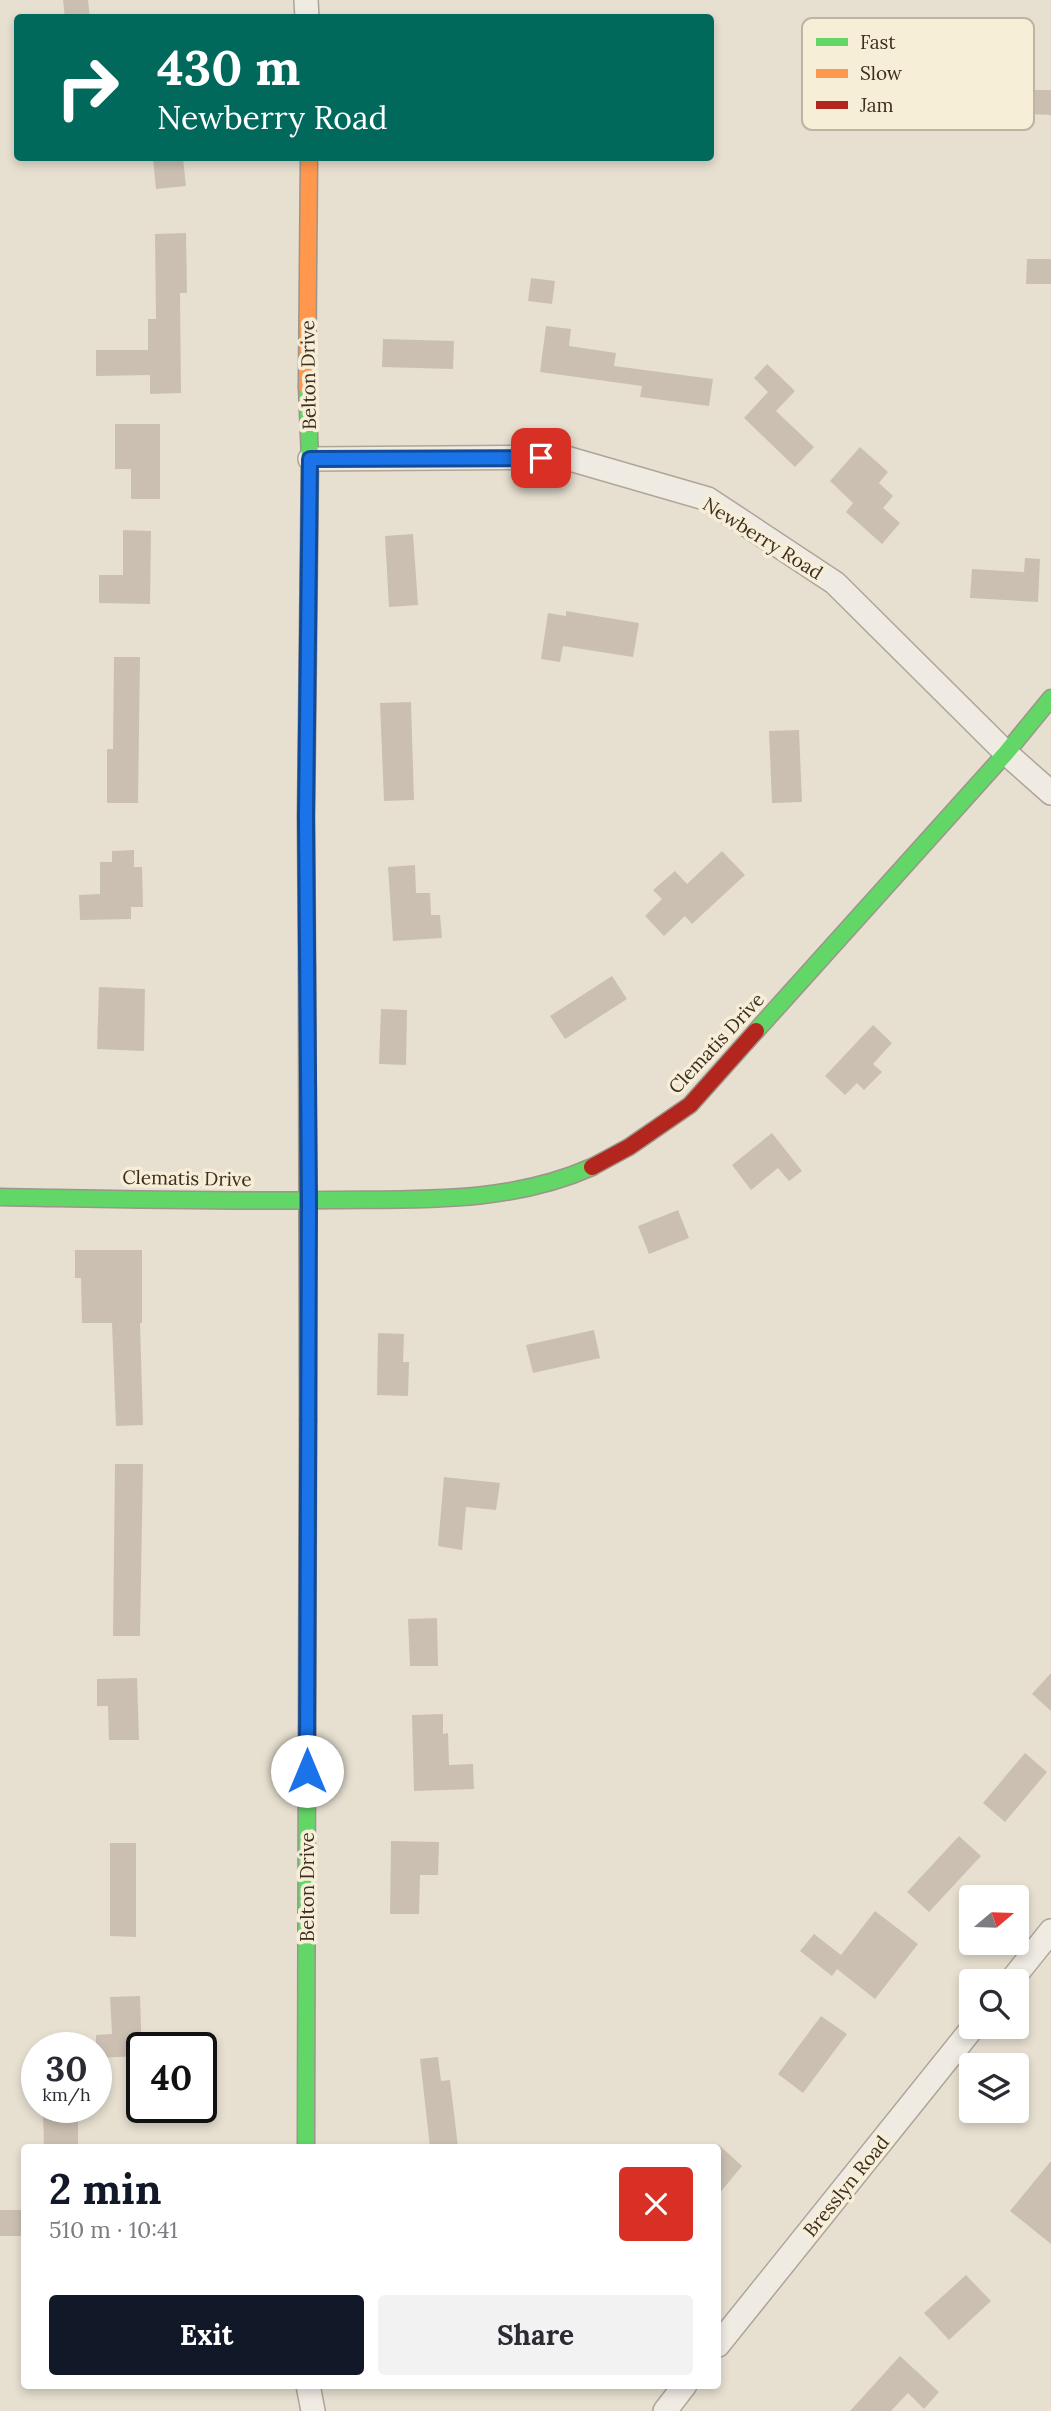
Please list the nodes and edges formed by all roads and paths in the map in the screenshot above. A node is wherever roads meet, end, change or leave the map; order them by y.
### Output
1 (309, 161) edge
2 (310, 459) junction
3 (1051, 698) edge
4 (1006, 753) junction
5 (1051, 793) edge
6 (0, 1197) edge
7 (309, 1201) junction
8 (1051, 1931) edge
9 (1021, 1969) edge
10 (964, 2039) edge
11 (306, 2144) edge
12 (721, 2341) edge
13 (309, 2389) edge
14 (682, 2389) edge
15 (313, 2411) edge
16 (664, 2411) edge

1 - 2 street, Belton Drive
2 - 4 street, Newberry Road
2 - 7 street, Belton Drive
3 - 4 street, Clematis Drive
4 - 5 street, Newberry Road
4 - 7 street, Clematis Drive
6 - 7 street, Clematis Drive
7 - 11 street, Belton Drive
8 - 9 street
10 - 12 street, Bresslyn Road
13 - 15 street
14 - 16 street

